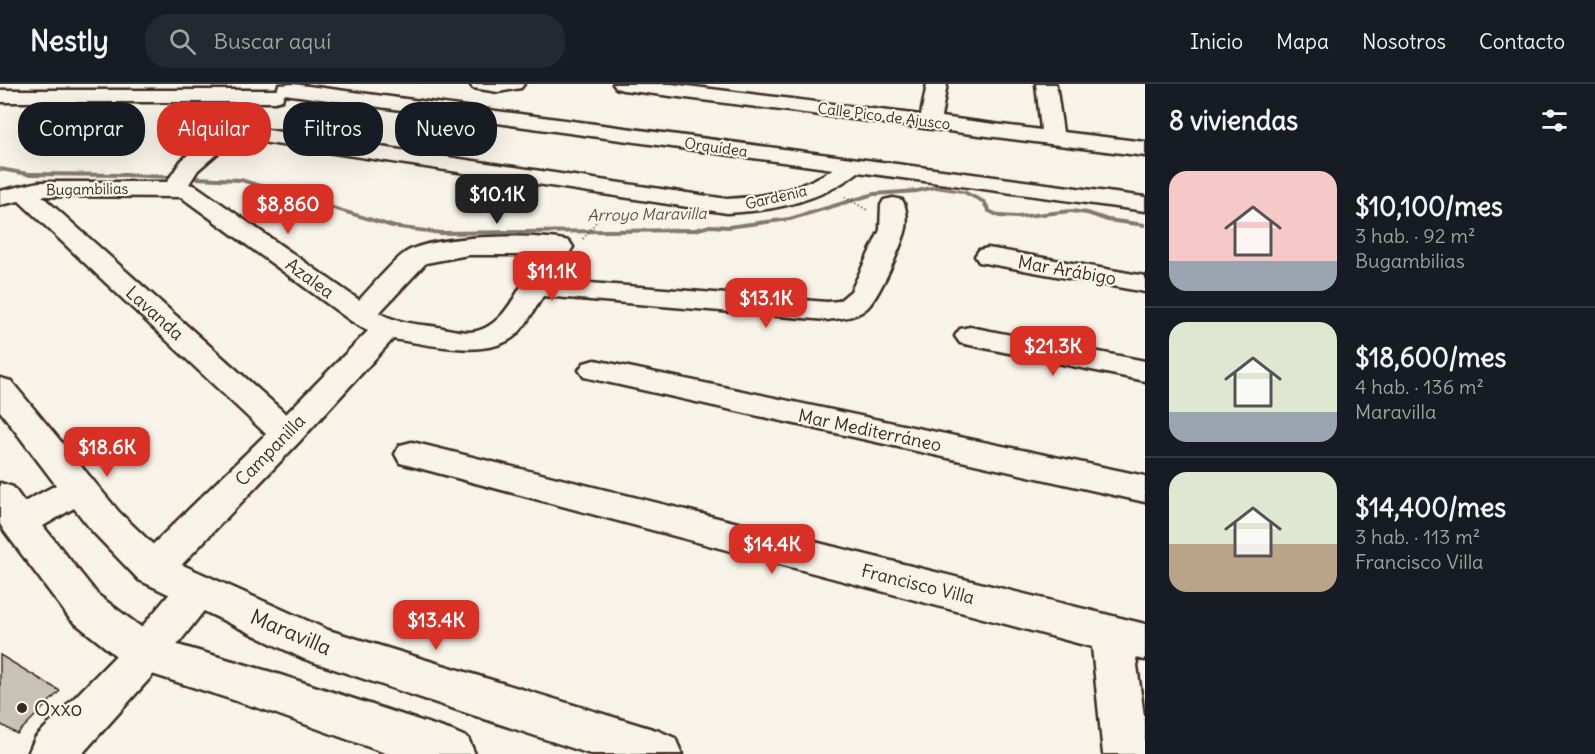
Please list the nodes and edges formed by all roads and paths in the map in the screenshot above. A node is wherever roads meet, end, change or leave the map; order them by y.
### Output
1 (480, 84) edge
2 (514, 84) edge
3 (623, 84) edge
4 (937, 84) edge
5 (1046, 84) edge
6 (285, 90) edge
7 (717, 90) edge
8 (0, 96) edge
9 (269, 102) edge
10 (930, 122) junction
11 (271, 137) edge
12 (1053, 138) junction
13 (1145, 149) edge
14 (203, 156) edge
15 (853, 165) junction
16 (180, 179) junction
17 (12, 195) edge
18 (841, 195) dead end
19 (1145, 204) edge
20 (893, 205) dead end
21 (860, 206) dead end
22 (598, 220) dead end
23 (572, 243) junction
24 (988, 256) dead end
25 (1145, 285) edge
26 (535, 287) junction
27 (373, 322) junction
28 (970, 336) dead end
29 (595, 370) dead end
30 (1145, 371) edge
31 (0, 389) edge
32 (287, 434) junction
33 (412, 454) dead end
34 (81, 488) junction
35 (1145, 489) edge
36 (9, 509) edge
37 (153, 569) junction
38 (196, 591) junction
39 (1128, 638) edge
40 (145, 654) junction
41 (51, 754) edge
42 (452, 754) edge
43 (659, 754) edge
44 (1126, 754) edge

1 - 2 street
3 - 7 street, Calle Pico de Ajusco
4 - 10 street
5 - 12 street
6 - 8 street, Orquídea
6 - 9 street
6 - 15 street, Orquídea
7 - 10 street, Calle Pico de Ajusco
10 - 12 street, Calle Pico de Ajusco
11 - 15 street, Gardenia
12 - 13 street, Calle Pico de Ajusco
14 - 16 street
15 - 19 street, Orquídea
16 - 17 street, Bugambilias
16 - 27 street, Azalea
17 - 32 street, Lavanda
18 - 21 path
20 - 26 street
22 - 23 path
23 - 26 street
23 - 27 street, Campanilla
24 - 25 street, Mar Arábigo
26 - 27 street
27 - 32 street, Campanilla
28 - 30 street
29 - 35 street, Mar Mediterráneo
31 - 34 street, Maravilla
32 - 37 street, Campanilla
33 - 39 street, Francisco Villa
34 - 36 street
34 - 37 street, Maravilla
36 - 40 street
37 - 38 street, Maravilla
38 - 40 street
38 - 43 street, Maravilla
39 - 44 street
40 - 41 street
40 - 42 street

